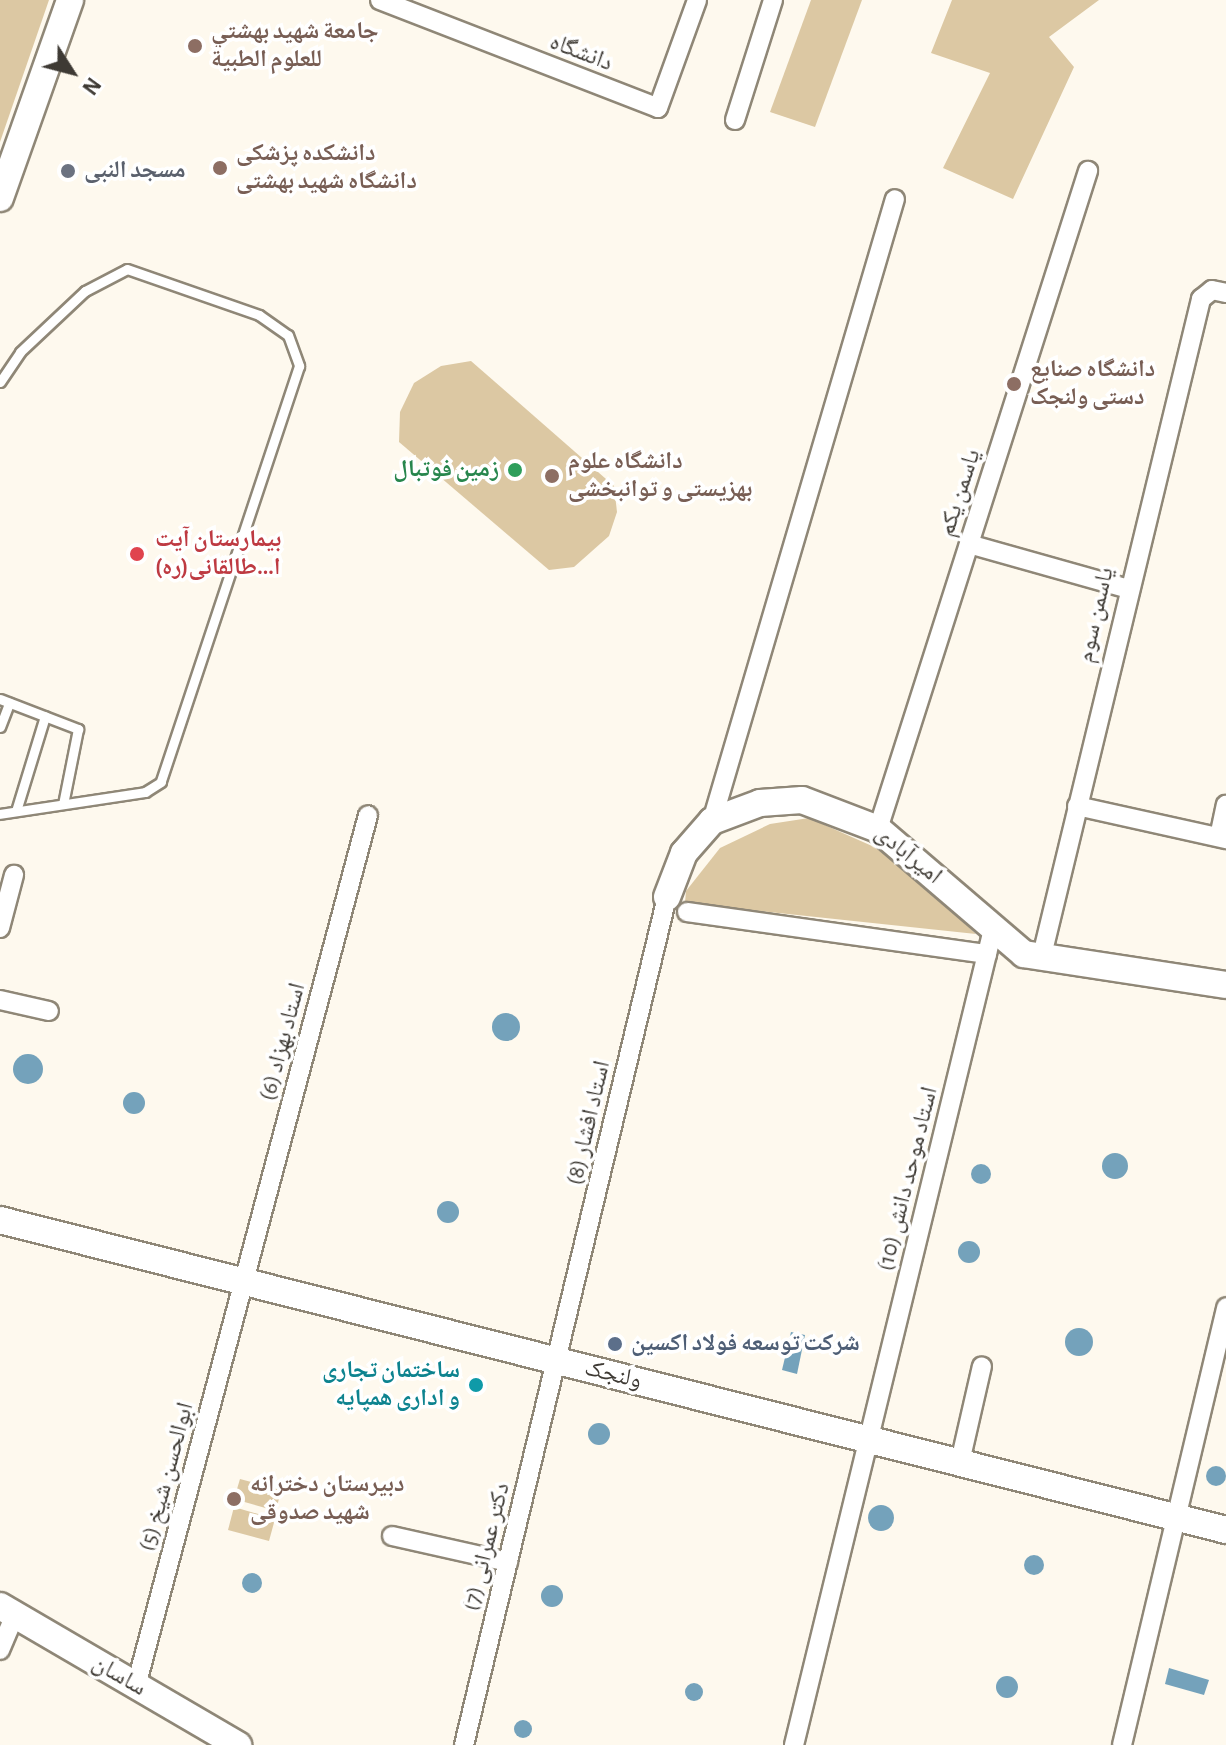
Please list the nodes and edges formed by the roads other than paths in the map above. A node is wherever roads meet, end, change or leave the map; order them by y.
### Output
1 (70, 0) edge
2 (697, 0) edge
3 (773, 0) edge
4 (392, 2) edge
5 (735, 120) dead end
6 (1088, 171) dead end
7 (0, 198) edge
8 (895, 199) dead end
9 (1226, 293) edge
10 (0, 382) edge
11 (969, 544) junction
12 (1126, 588) junction
13 (5, 701) edge
14 (45, 716) junction
15 (0, 727) edge
16 (63, 804) junction
17 (1226, 805) edge
18 (1077, 806) junction
19 (16, 811) junction
20 (0, 814) edge
21 (368, 815) dead end
22 (712, 821) junction
23 (878, 829) junction
24 (1222, 838) edge
25 (14, 875) dead end
26 (677, 905) junction
27 (1, 922) edge
28 (990, 942) junction
29 (1043, 951) junction
30 (1226, 968) edge
31 (1226, 985) edge
32 (0, 1000) edge
33 (49, 1011) dead end
34 (0, 1220) edge
35 (244, 1281) junction
36 (1226, 1307) edge
37 (556, 1360) junction
38 (982, 1366) dead end
39 (868, 1439) junction
40 (960, 1462) junction
41 (1176, 1517) junction
42 (1226, 1530) edge
43 (392, 1536) dead end
44 (508, 1562) junction
45 (7, 1611) edge
46 (0, 1650) edge
47 (136, 1686) junction
48 (238, 1745) edge
49 (464, 1745) edge
50 (794, 1745) edge
51 (1122, 1745) edge

1 - 7 street
2 - 4 street, دانشگاه
3 - 5 street
6 - 11 street, یاسمن یکم
8 - 22 street
9 - 12 street, یاسمن سوم
10 - 16 lane
11 - 12 street
11 - 23 street, یاسمن یکم
12 - 18 street, یاسمن سوم
13 - 14 lane
13 - 15 lane
14 - 16 lane
14 - 19 lane
16 - 19 lane
17 - 24 street
18 - 24 street
18 - 29 street, یاسمن سوم
19 - 20 lane
21 - 35 street, استاد بهزاد (6)
22 - 23 street, امیرآبادی
22 - 26 street, امیرآبادی
23 - 28 street, امیرآبادی
25 - 27 street
26 - 28 street
26 - 37 street, استاد افشار (8)
28 - 29 street, امیرآبادی
28 - 39 street, استاد موحد دانش (10)
29 - 30 street, امیرآبادی
29 - 31 street, امیرآبادی
32 - 33 street
34 - 35 street, ولنجک
35 - 37 street, ولنجک
35 - 47 street, ابوالحسن شیخ (5)
36 - 41 street
37 - 39 street, ولنجک
37 - 44 street, دکتر عمرانی (7)
38 - 40 street
39 - 40 street, ولنجک
39 - 50 street, استاد موحد دانش (10)
40 - 41 street, ولنجک
41 - 42 street, ولنجک
41 - 51 street
43 - 44 street
44 - 49 street, دکتر عمرانی (7)
45 - 46 street
45 - 47 street, ساسان
47 - 48 street, ساسان

